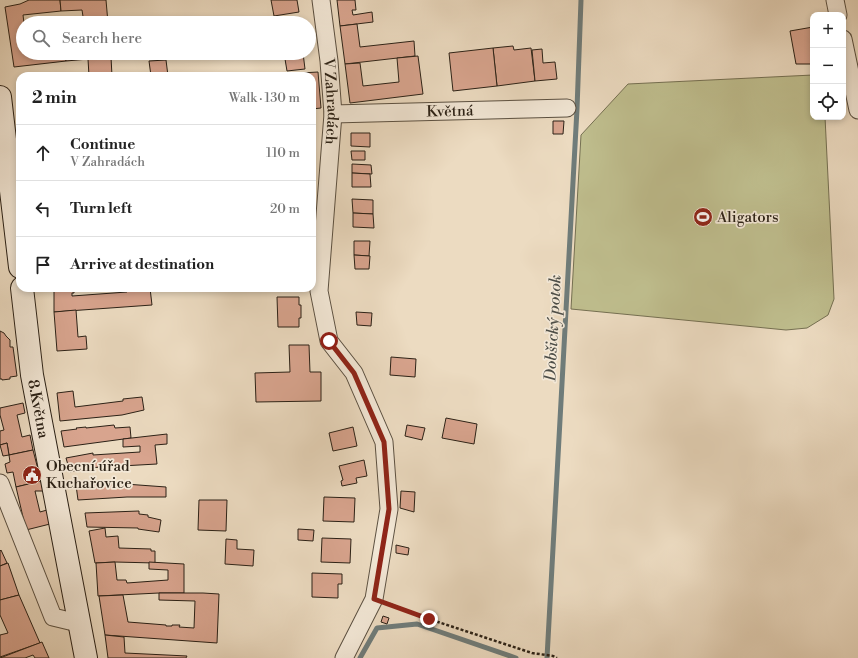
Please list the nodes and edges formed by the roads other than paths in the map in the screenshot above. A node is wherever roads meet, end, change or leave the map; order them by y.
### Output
1 (321, 0) edge
2 (835, 0) edge
3 (837, 12) edge
4 (845, 48) edge
5 (567, 108) dead end
6 (858, 110) edge
7 (1, 111) edge
8 (333, 114) junction
9 (16, 234) edge
10 (22, 292) edge
11 (0, 483) edge
12 (78, 623) junction
13 (86, 658) edge
14 (344, 658) edge

1 - 8 street, V Zahradách
2 - 3 street
4 - 6 street
5 - 8 street, Květná
7 - 9 main road
8 - 14 street, V Zahradách
10 - 12 main road, 8.Května
11 - 12 street
12 - 13 main road, 8.Května

